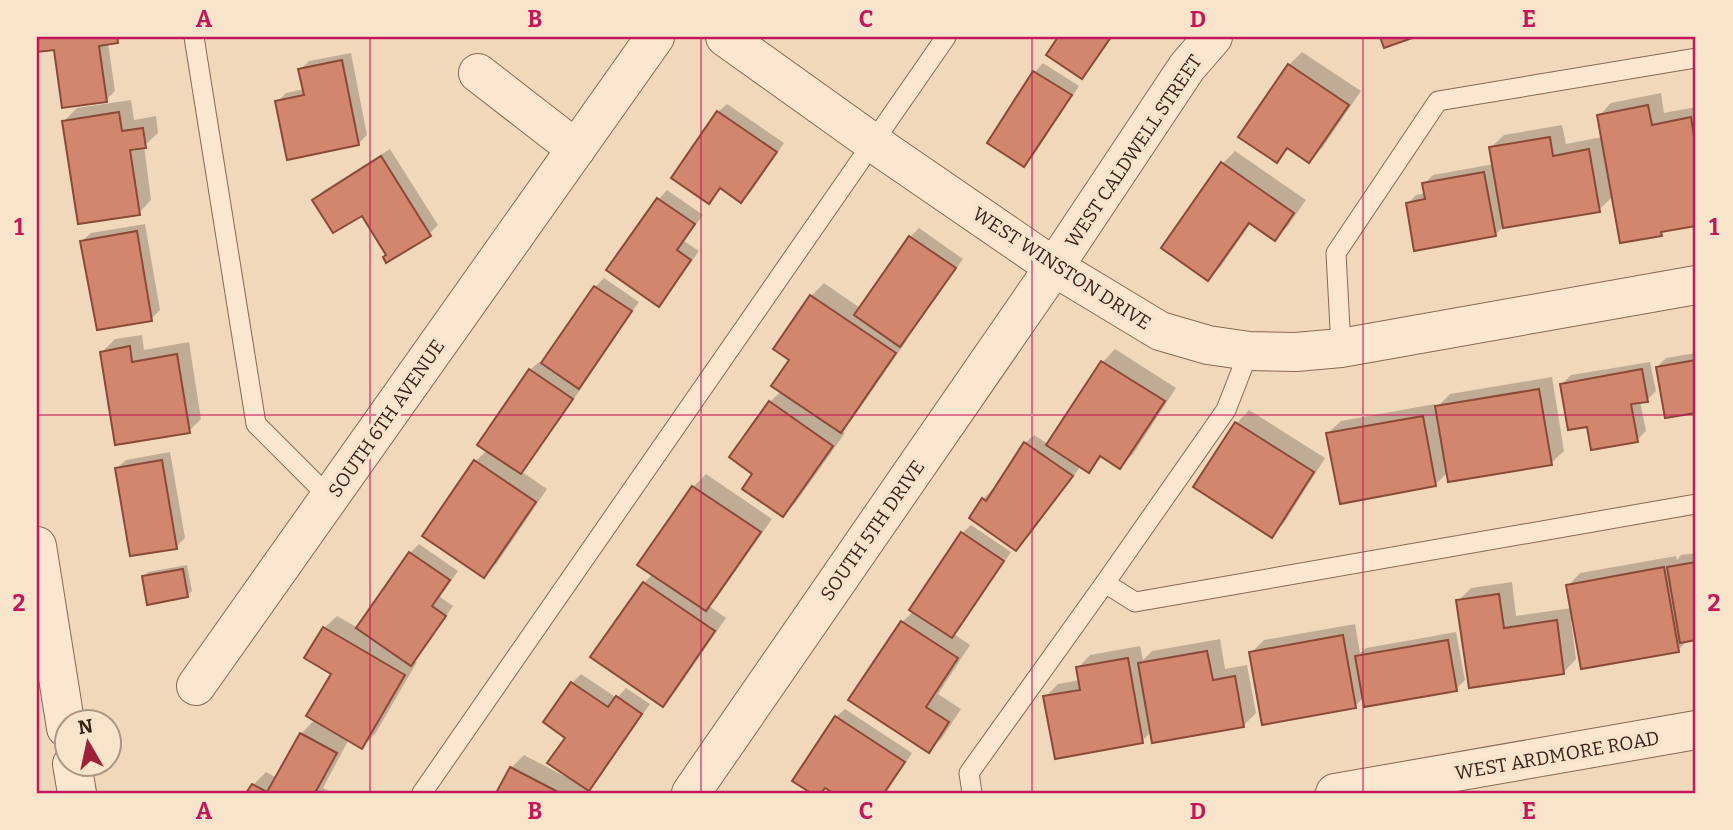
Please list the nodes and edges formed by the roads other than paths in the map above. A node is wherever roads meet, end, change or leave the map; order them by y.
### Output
1 (194, 37) edge
2 (655, 37) edge
3 (726, 37) edge
4 (946, 37) edge
5 (1213, 37) edge
6 (1696, 58) edge
7 (478, 73) dead end
8 (873, 142) junction
9 (576, 149) junction
10 (1054, 267) junction
11 (1696, 285) edge
12 (1341, 348) junction
13 (1249, 351) junction
14 (330, 498) junction
15 (1696, 504) edge
16 (37, 546) edge
17 (1105, 583) junction
18 (45, 653) edge
19 (196, 686) dead end
20 (60, 708) edge
21 (1696, 730) edge
22 (422, 793) edge
23 (691, 793) edge
24 (972, 793) edge
25 (1335, 793) edge

1 - 14 lane
2 - 9 street, SOUTH 6TH AVENUE
3 - 8 street, WEST WINSTON DRIVE
4 - 8 lane
5 - 10 street, WEST CALDWELL STREET
6 - 12 lane
7 - 9 street
8 - 10 street, WEST WINSTON DRIVE
8 - 22 lane
9 - 14 street, SOUTH 6TH AVENUE
10 - 13 street, WEST WINSTON DRIVE
10 - 23 street, SOUTH 5TH DRIVE
11 - 12 street, WEST WINSTON DRIVE
12 - 13 street, WEST WINSTON DRIVE
13 - 17 lane
14 - 19 street, SOUTH 6TH AVENUE
15 - 17 lane
16 - 18 street
17 - 24 lane
18 - 20 street
21 - 25 street, WEST ARDMORE ROAD

